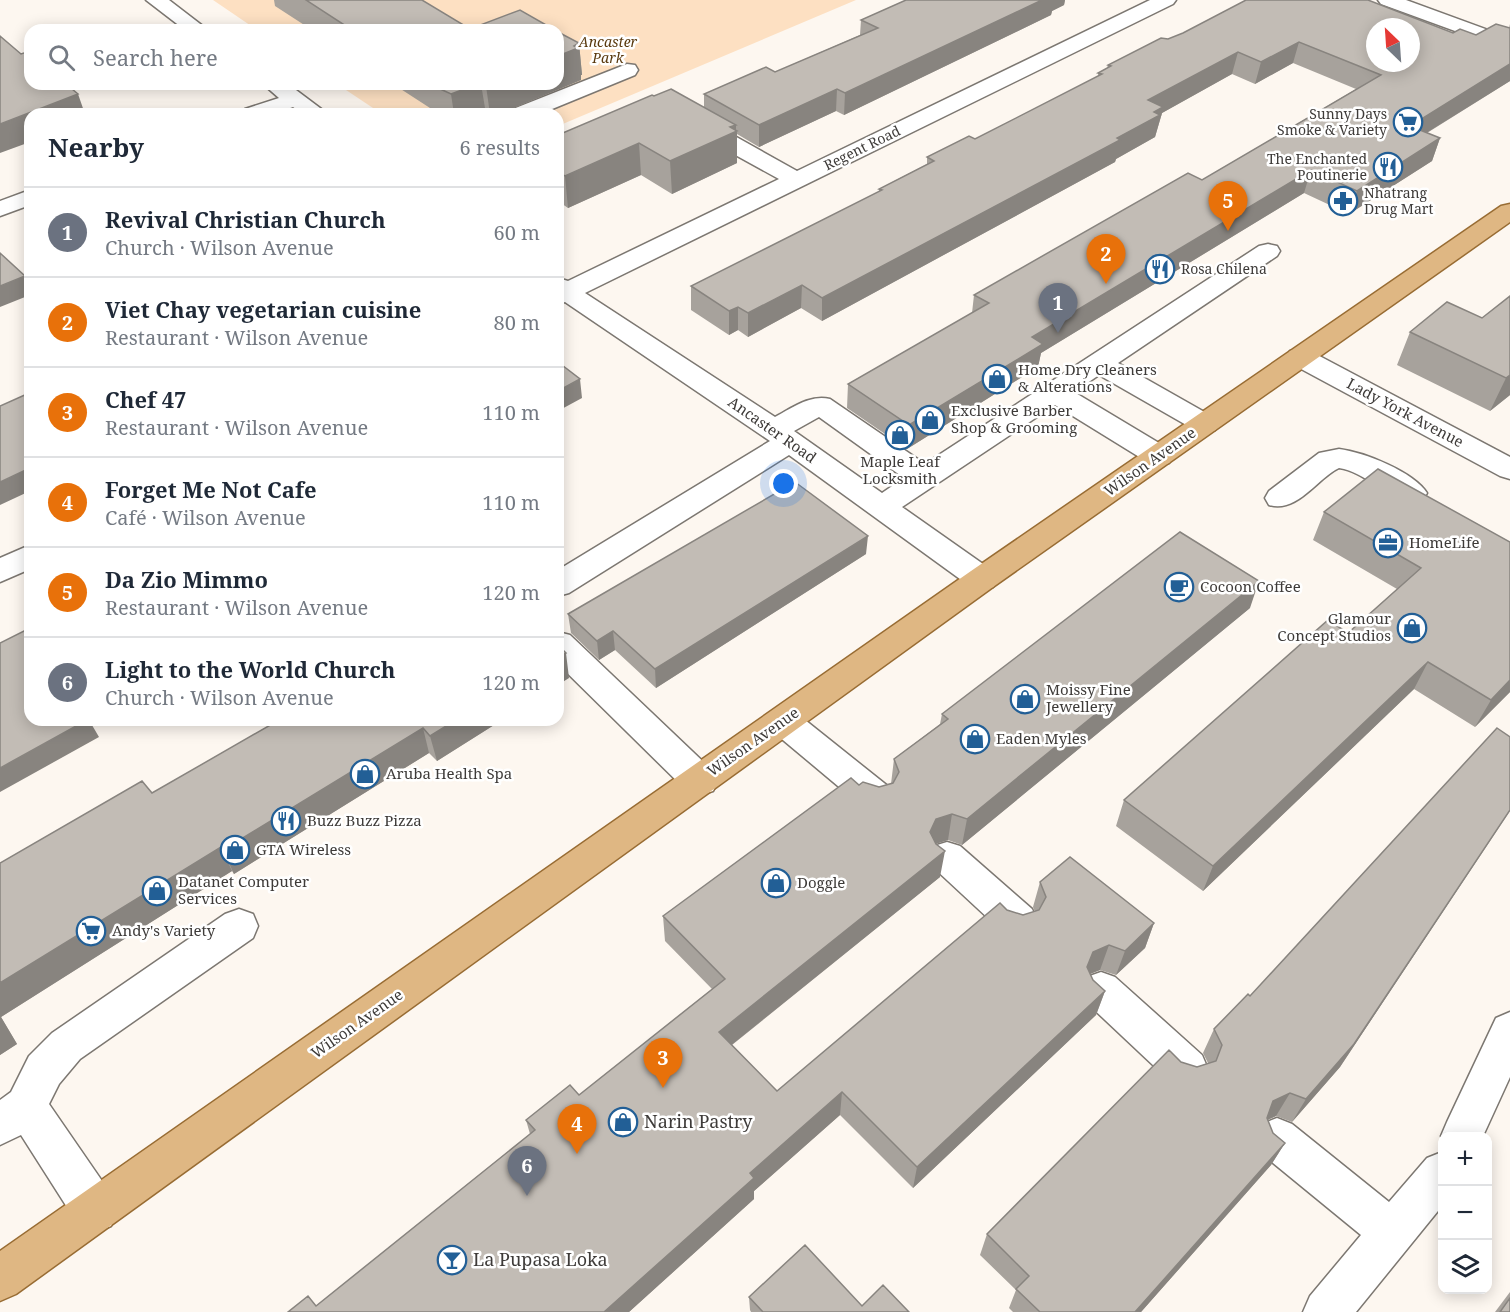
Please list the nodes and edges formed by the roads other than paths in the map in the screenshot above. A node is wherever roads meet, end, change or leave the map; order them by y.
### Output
1 (156, 0) edge
2 (1388, 0) edge
3 (1161, 1) edge
4 (190, 24) edge
5 (1510, 45) edge
6 (627, 70) dead end
7 (283, 90) edge
8 (296, 99) junction
9 (270, 108) edge
10 (309, 108) edge
11 (535, 108) edge
12 (684, 116) edge
13 (797, 180) junction
14 (24, 199) edge
15 (0, 209) edge
16 (1510, 211) edge
17 (1268, 251) dead end
18 (564, 290) edge
19 (564, 293) edge
20 (1300, 357) junction
21 (1098, 363) junction
22 (1053, 392) junction
23 (1205, 424) junction
24 (781, 436) junction
25 (1159, 456) junction
26 (1510, 470) edge
27 (925, 478) junction
28 (1280, 498) dead end
29 (881, 507) junction
30 (1440, 509) edge
31 (24, 559) edge
32 (0, 571) edge
33 (982, 579) junction
34 (564, 581) edge
35 (564, 650) edge
36 (783, 721) junction
37 (700, 781) junction
38 (876, 797) edge
39 (947, 857) dead end
40 (1018, 921) edge
41 (239, 926) dead end
42 (1101, 990) edge
43 (1510, 1031) edge
44 (1187, 1069) edge
45 (13, 1116) edge
46 (1464, 1132) edge
47 (1277, 1139) edge
48 (1438, 1179) edge
49 (95, 1210) junction
50 (1392, 1232) junction
51 (0, 1278) edge
52 (1326, 1312) edge

1 - 4 street
2 - 5 street
3 - 13 street, Regent Road
6 - 11 street
7 - 8 street
8 - 9 street
8 - 10 street
12 - 13 street
13 - 18 street, Regent Road
14 - 15 street
16 - 20 main road, Wilson Avenue
17 - 21 street
19 - 24 street, Ancaster Road
20 - 23 main road, Wilson Avenue
20 - 26 street, Lady York Avenue
21 - 22 street
21 - 23 street
22 - 25 street
22 - 27 street
23 - 25 main road, Wilson Avenue
24 - 27 street
24 - 29 street, Ancaster Road
24 - 34 street
25 - 33 main road, Wilson Avenue
27 - 29 street
28 - 30 street
29 - 33 street, Ancaster Road
31 - 32 street
33 - 36 main road, Wilson Avenue
35 - 37 street
36 - 37 main road, Wilson Avenue
36 - 38 street
37 - 49 main road, Wilson Avenue
39 - 40 street
41 - 45 street
42 - 44 street
43 - 46 street
45 - 49 street
47 - 50 street
48 - 50 street
49 - 51 main road, Wilson Avenue
50 - 52 street

